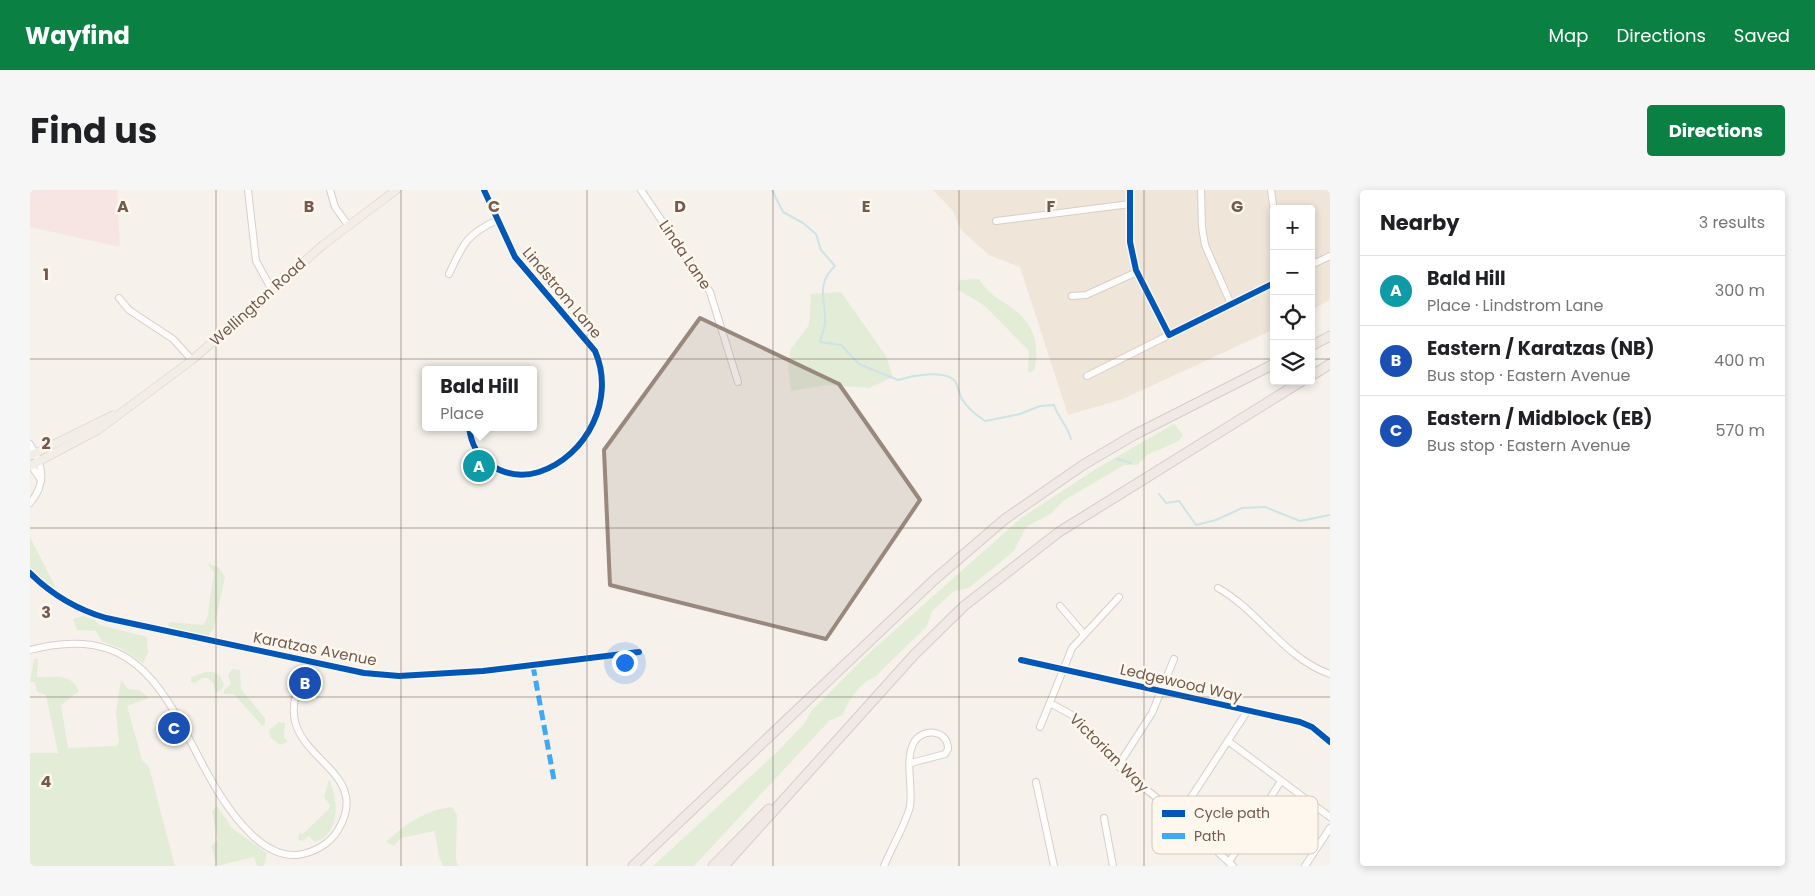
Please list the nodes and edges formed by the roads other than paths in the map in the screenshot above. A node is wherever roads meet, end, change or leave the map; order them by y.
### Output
1 (248, 190) edge
2 (330, 190) edge
3 (396, 190) edge
4 (484, 190) edge
5 (641, 190) edge
6 (1130, 190) edge
7 (1201, 190) edge
8 (1271, 190) edge
9 (1130, 204) junction
10 (1273, 205) edge
11 (497, 220) junction
12 (996, 221) dead end
13 (348, 225) junction
14 (1330, 256) edge
15 (1315, 263) edge
16 (1137, 272) junction
17 (449, 274) dead end
18 (1270, 285) edge
19 (272, 290) junction
20 (1072, 296) dead end
21 (119, 298) dead end
22 (1231, 304) junction
23 (1169, 335) junction
24 (1330, 336) edge
25 (1315, 344) edge
26 (192, 360) junction
27 (1330, 364) edge
28 (1270, 366) edge
29 (1315, 373) edge
30 (1087, 376) dead end
31 (738, 382) dead end
32 (1295, 385) edge
33 (120, 412) junction
34 (470, 431) edge
35 (30, 444) edge
36 (33, 455) edge
37 (40, 461) junction
38 (30, 466) edge
39 (41, 480) junction
40 (30, 503) edge
41 (30, 574) edge
42 (1218, 588) dead end
43 (1119, 597) dead end
44 (1060, 606) dead end
45 (1084, 634) junction
46 (30, 650) edge
47 (639, 652) dead end
48 (1174, 659) dead end
49 (1021, 660) dead end
50 (306, 662) junction
51 (1063, 669) junction
52 (1330, 674) edge
53 (1160, 691) junction
54 (1050, 702) junction
55 (1248, 710) junction
56 (1040, 727) dead end
57 (1228, 742) junction
58 (1330, 742) edge
59 (819, 760) junction
60 (911, 763) junction
61 (1118, 766) junction
62 (1281, 781) junction
63 (1036, 782) dead end
64 (1152, 796) edge
65 (1192, 796) edge
66 (1272, 796) edge
67 (1301, 796) edge
68 (1318, 808) edge
69 (1330, 817) edge
70 (1104, 818) dead end
71 (1330, 828) edge
72 (1318, 846) edge
73 (1220, 854) edge
74 (1313, 854) edge
75 (1231, 864) edge
76 (633, 866) edge
77 (713, 866) edge
78 (724, 866) edge
79 (884, 866) edge
80 (1054, 866) edge
81 (1113, 866) edge
82 (1305, 866) edge

1 - 19 street
2 - 13 street
3 - 13 main road, Wellington Road
4 - 11 street, Lindstrom Lane
5 - 31 street, Linda Lane
6 - 9 street
7 - 22 street
8 - 10 street
9 - 12 street
9 - 16 street
11 - 17 street
11 - 34 street, Lindstrom Lane
13 - 19 main road, Wellington Road
14 - 15 street
16 - 20 street
16 - 23 street
18 - 22 street
19 - 26 main road, Wellington Road
21 - 26 street
22 - 23 street
23 - 30 street
24 - 25 highway
26 - 33 main road, Wellington Road
27 - 29 highway
28 - 76 highway
32 - 59 highway
33 - 36 main road, Wellington Road
33 - 37 main road, Wellington Road
35 - 36 street
36 - 37 street
37 - 38 main road, Wellington Road
37 - 39 street
38 - 39 street
39 - 40 street
41 - 50 street, Karatzas Avenue
42 - 52 street
43 - 45 street
44 - 45 street
45 - 51 street
46 - 50 street
47 - 50 street, Karatzas Avenue
48 - 53 street
49 - 51 street, Ledgewood Way
51 - 53 street, Ledgewood Way
51 - 54 street
53 - 55 street, Ledgewood Way
53 - 61 street
54 - 56 street
54 - 61 street, Victorian Way
55 - 57 street
55 - 58 street, Ledgewood Way
57 - 62 street
57 - 65 street
59 - 77 highway
59 - 78 highway
60 - 60 street
60 - 79 street
61 - 64 street, Victorian Way
62 - 66 street
62 - 67 street
63 - 80 street
68 - 69 street
70 - 81 street
71 - 72 street
73 - 75 street, Victorian Way
74 - 82 street

